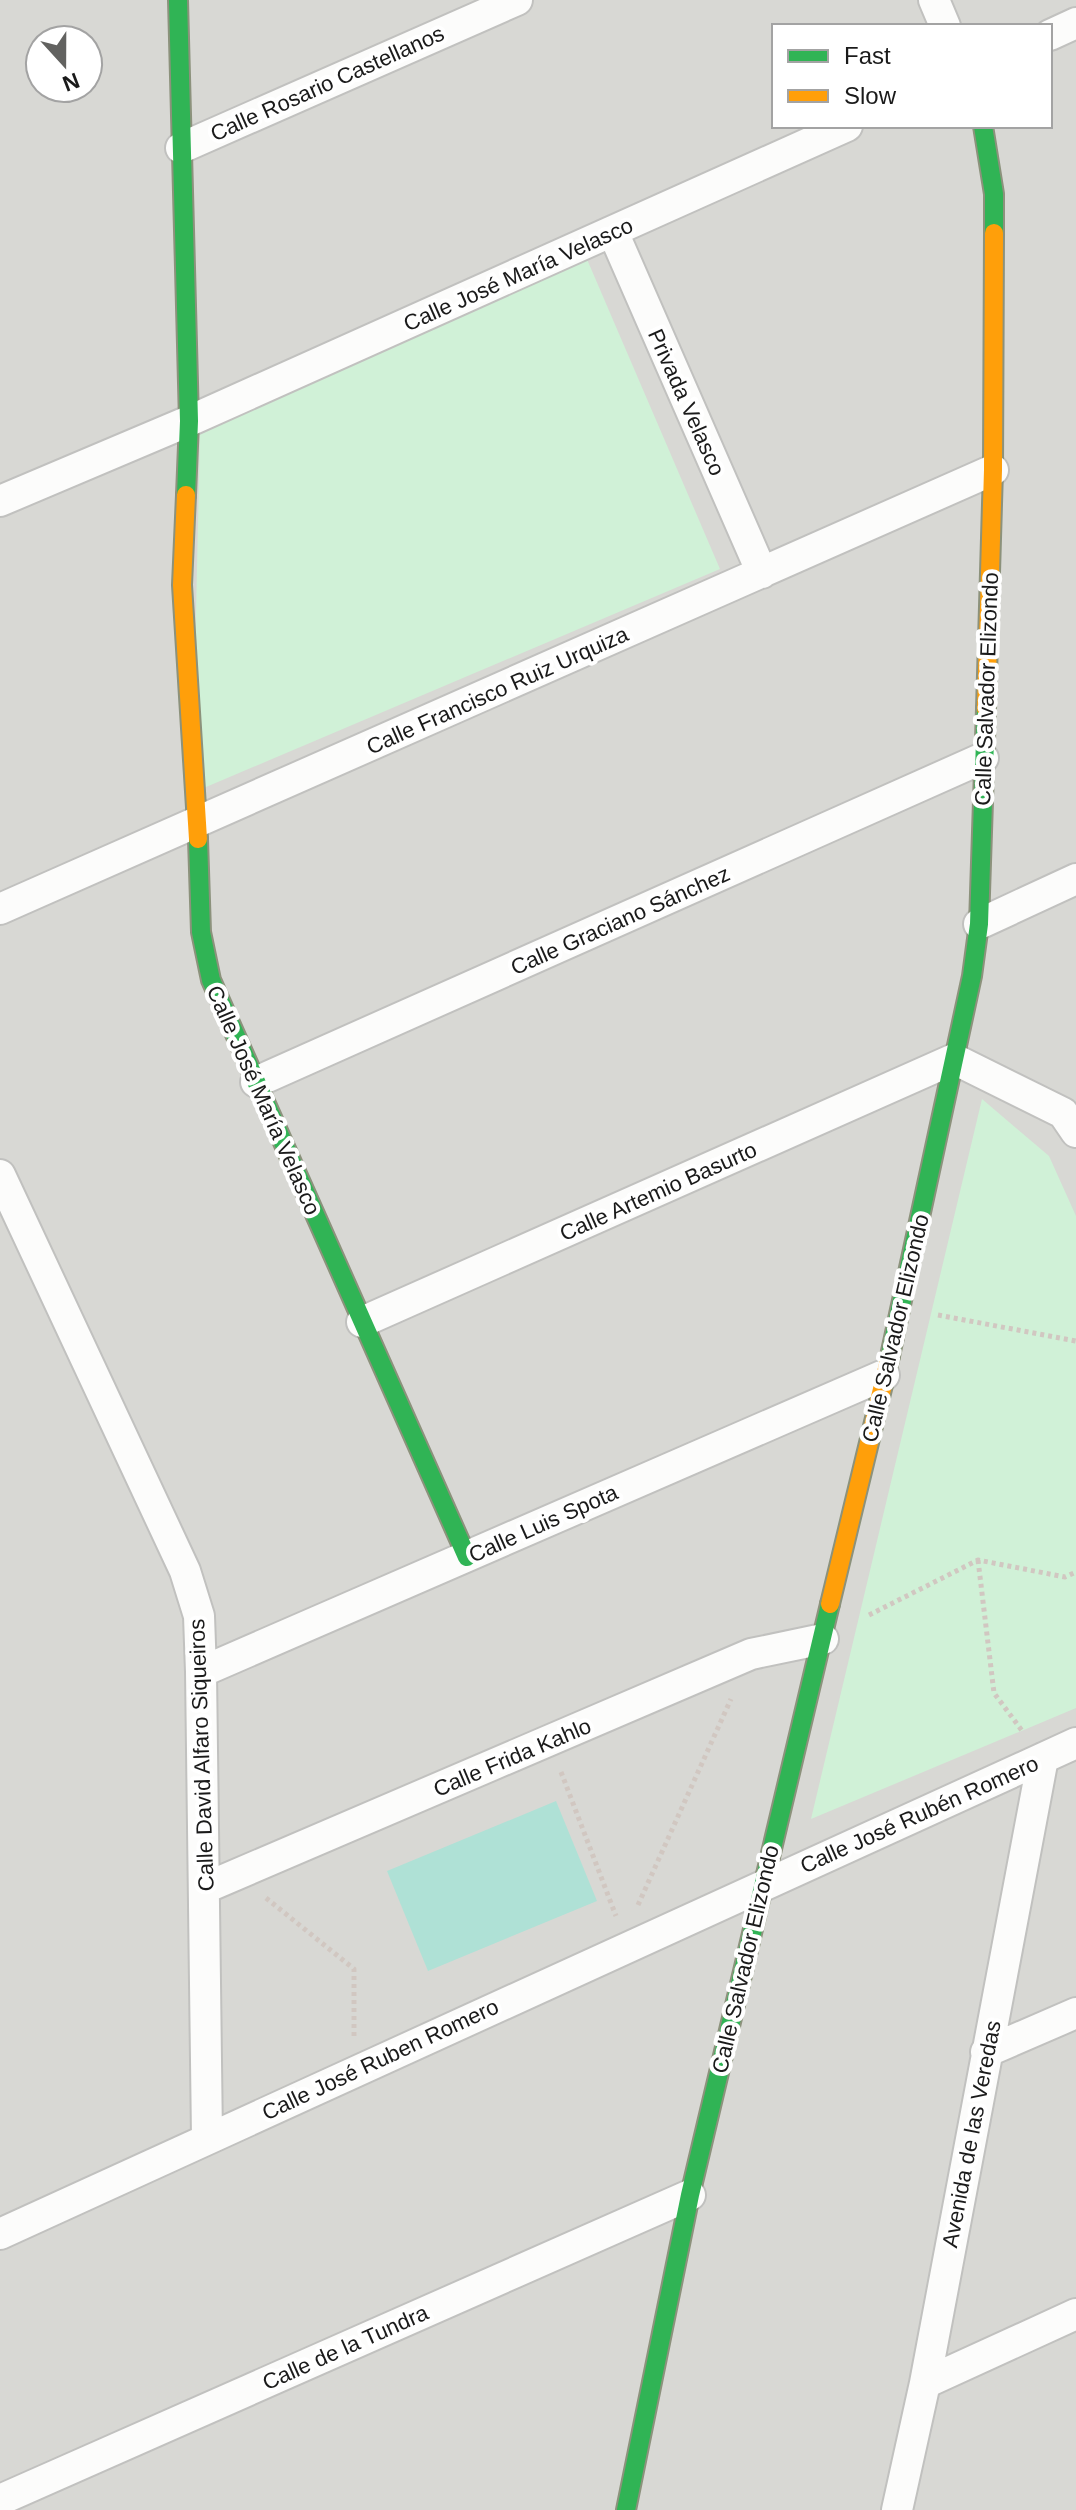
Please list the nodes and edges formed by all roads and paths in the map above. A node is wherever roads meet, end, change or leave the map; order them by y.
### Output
1 (178, 0) edge
2 (517, 0) edge
3 (934, 0) edge
4 (1076, 23) edge
5 (944, 24) edge
6 (1052, 34) edge
7 (843, 128) edge
8 (983, 128) edge
9 (181, 148) junction
10 (613, 232) junction
11 (189, 421) junction
12 (993, 470) junction
13 (0, 501) edge
14 (762, 573) junction
15 (983, 758) junction
16 (198, 822) junction
17 (1076, 879) edge
18 (0, 909) edge
19 (979, 924) junction
20 (954, 1059) junction
21 (256, 1082) junction
22 (1076, 1132) edge
23 (0, 1175) edge
24 (902, 1308) junction
25 (362, 1322) junction
26 (1076, 1341) edge
27 (884, 1375) junction
28 (467, 1557) junction
29 (978, 1560) junction
30 (1076, 1572) edge
31 (823, 1639) junction
32 (751, 1654) junction
33 (201, 1672) junction
34 (549, 1741) junction
35 (1076, 1743) edge
36 (1043, 1758) junction
37 (237, 1875) junction
38 (762, 1886) junction
39 (205, 1888) junction
40 (637, 1908) dead end
41 (608, 1955) junction
42 (1076, 2013) edge
43 (986, 2052) junction
44 (355, 2071) junction
45 (207, 2138) junction
46 (690, 2195) junction
47 (0, 2234) edge
48 (1076, 2314) edge
49 (925, 2383) junction
50 (0, 2500) edge
51 (627, 2504) edge
52 (600, 2510) edge
53 (897, 2510) edge

1 - 9 street, Calle José María Velasco
2 - 9 street, Calle Rosario Castellanos
3 - 5 street
4 - 6 street
7 - 10 street, Calle José María Velasco
8 - 12 street, Calle Salvador Elizondo
9 - 11 street, Calle José María Velasco
10 - 11 street, Calle José María Velasco
10 - 14 street, Privada Velasco
11 - 13 street
11 - 16 street, Calle José María Velasco
12 - 14 street, Calle Francisco Ruiz Urquiza
12 - 15 street, Calle Salvador Elizondo
14 - 16 street, Calle Francisco Ruiz Urquiza
15 - 19 street, Calle Salvador Elizondo
15 - 21 street, Calle Graciano Sánchez
16 - 18 street, Calle Francisco Ruiz Urquiza
16 - 21 street, Calle José María Velasco
17 - 19 street
19 - 20 street, Calle Salvador Elizondo
20 - 22 street
20 - 24 street, Calle Salvador Elizondo
20 - 25 street, Calle Artemio Basurto
21 - 25 street, Calle José María Velasco
23 - 33 street, Calle David Alfaro Siqueiros
24 - 26 path
24 - 27 street, Calle Salvador Elizondo
25 - 28 street, Calle José María Velasco
27 - 28 street, Calle Luis Spota
27 - 31 street, Calle Salvador Elizondo
28 - 33 street, Calle Luis Spota
29 - 30 path
29 - 31 path
29 - 36 path
31 - 32 street, Calle Frida Kahlo
31 - 38 street, Calle Salvador Elizondo
32 - 34 street, Calle Frida Kahlo
32 - 40 path
33 - 39 street, Calle David Alfaro Siqueiros
34 - 37 street, Calle Frida Kahlo
34 - 41 path
35 - 36 street, Calle José Rubén Romero
36 - 38 street, Calle José Rubén Romero
36 - 43 street, Avenida de las Veredas
37 - 39 street, Calle Frida Kahlo
37 - 44 path
38 - 41 street, Calle José Ruben Romero
38 - 46 street, Calle Salvador Elizondo
39 - 45 street, Calle David Alfaro Siqueiros
41 - 44 street, Calle José Ruben Romero
42 - 43 street
43 - 49 street, Avenida de las Veredas
44 - 45 street, Calle José Ruben Romero
45 - 47 street, Calle José Ruben Romero
46 - 50 street, Calle de la Tundra
46 - 51 street, Calle Salvador Elizondo
48 - 49 street
49 - 53 street, Avenida de las Veredas
51 - 52 street

